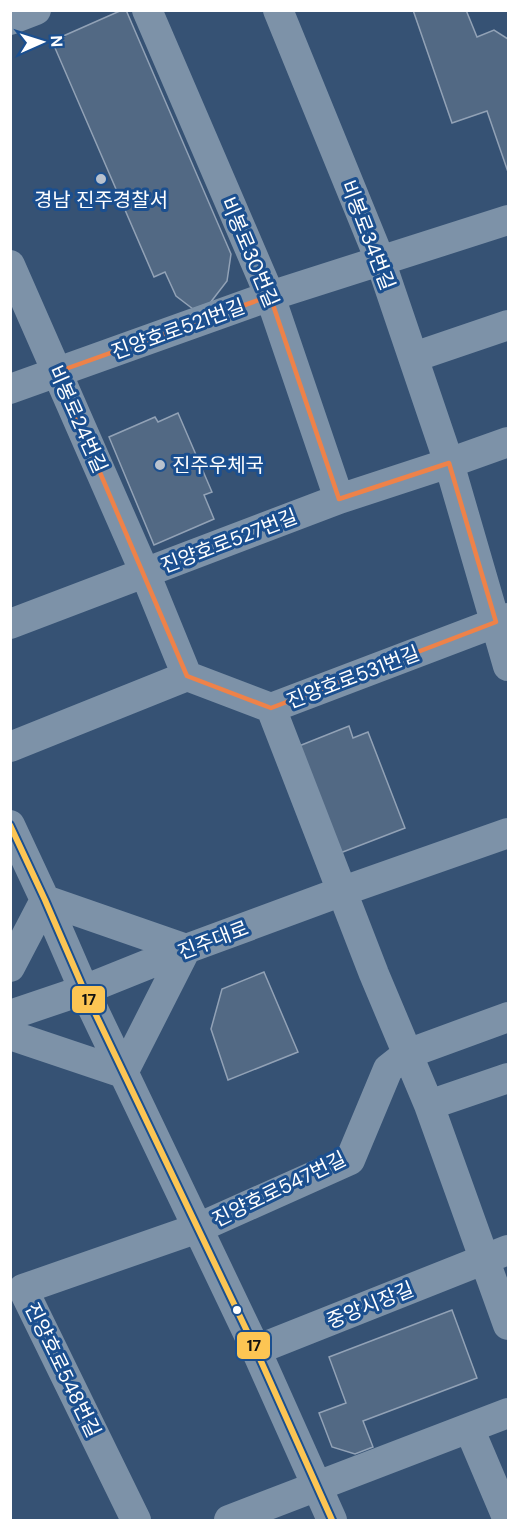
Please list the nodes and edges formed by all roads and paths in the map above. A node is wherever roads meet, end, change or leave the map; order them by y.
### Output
1 (36, 10) edge
2 (147, 10) edge
3 (278, 10) edge
4 (10, 20) edge
5 (508, 220) edge
6 (380, 260) junction
7 (10, 266) edge
8 (270, 296) junction
9 (508, 325) edge
10 (414, 357) junction
11 (57, 372) junction
12 (10, 389) edge
13 (508, 442) edge
14 (449, 463) junction
15 (339, 499) junction
16 (145, 573) junction
17 (502, 620) edge
18 (10, 624) edge
19 (508, 666) edge
20 (187, 676) junction
21 (272, 708) junction
22 (10, 747) edge
23 (10, 825) edge
24 (508, 833) edge
25 (343, 891) junction
26 (45, 900) junction
27 (186, 949) junction
28 (10, 967) edge
29 (84, 990) junction
30 (10, 1015) edge
31 (508, 1017) edge
32 (10, 1035) edge
33 (407, 1054) junction
34 (123, 1073) junction
35 (508, 1078) edge
36 (429, 1105) junction
37 (198, 1228) junction
38 (497, 1255) edge
39 (17, 1286) edge
40 (508, 1325) edge
41 (256, 1350) junction
42 (508, 1413) edge
43 (469, 1428) junction
44 (317, 1486) junction
45 (508, 1520) edge
46 (136, 1521) edge
47 (229, 1521) edge
48 (332, 1521) edge

1 - 4 street
2 - 8 street, 비봉로30번길
3 - 6 street, 비봉로34번길
5 - 6 street, 진양호로521번길
6 - 8 street, 진양호로521번길
6 - 10 street, 비봉로34번길
7 - 11 street, 비봉로24번길
8 - 11 street, 진양호로521번길
8 - 15 street, 비봉로30번길
9 - 10 street
10 - 14 street, 비봉로34번길
11 - 12 street, 진양호로521번길
11 - 16 street, 비봉로24번길
13 - 14 street, 진양호로527번길
14 - 15 street, 진양호로527번길
14 - 17 street, 비봉로34번길
15 - 16 street, 진양호로527번길
16 - 18 street, 진양호로527번길
16 - 20 street, 비봉로24번길
17 - 19 street, 비봉로34번길
17 - 21 street, 진양호로531번길
20 - 21 street, 진양호로531번길
20 - 22 street
21 - 25 street
23 - 26 street
24 - 25 street, 진주대로
25 - 27 street, 진주대로
25 - 33 street
26 - 27 street
26 - 28 street
26 - 29 street
27 - 29 street, 진주대로
27 - 34 street
29 - 30 street, 진주대로
29 - 34 street
31 - 33 street, 진양호로547번길
32 - 34 street
33 - 36 street
33 - 37 street, 진양호로547번길
34 - 37 street
35 - 36 street
36 - 38 street
37 - 39 street, 진양호로548번길
37 - 41 street
38 - 40 street
38 - 41 street, 중앙시장길
39 - 46 street, 진양호로548번길
41 - 44 street
42 - 43 street
43 - 44 street
43 - 45 street
44 - 47 street
44 - 48 street

